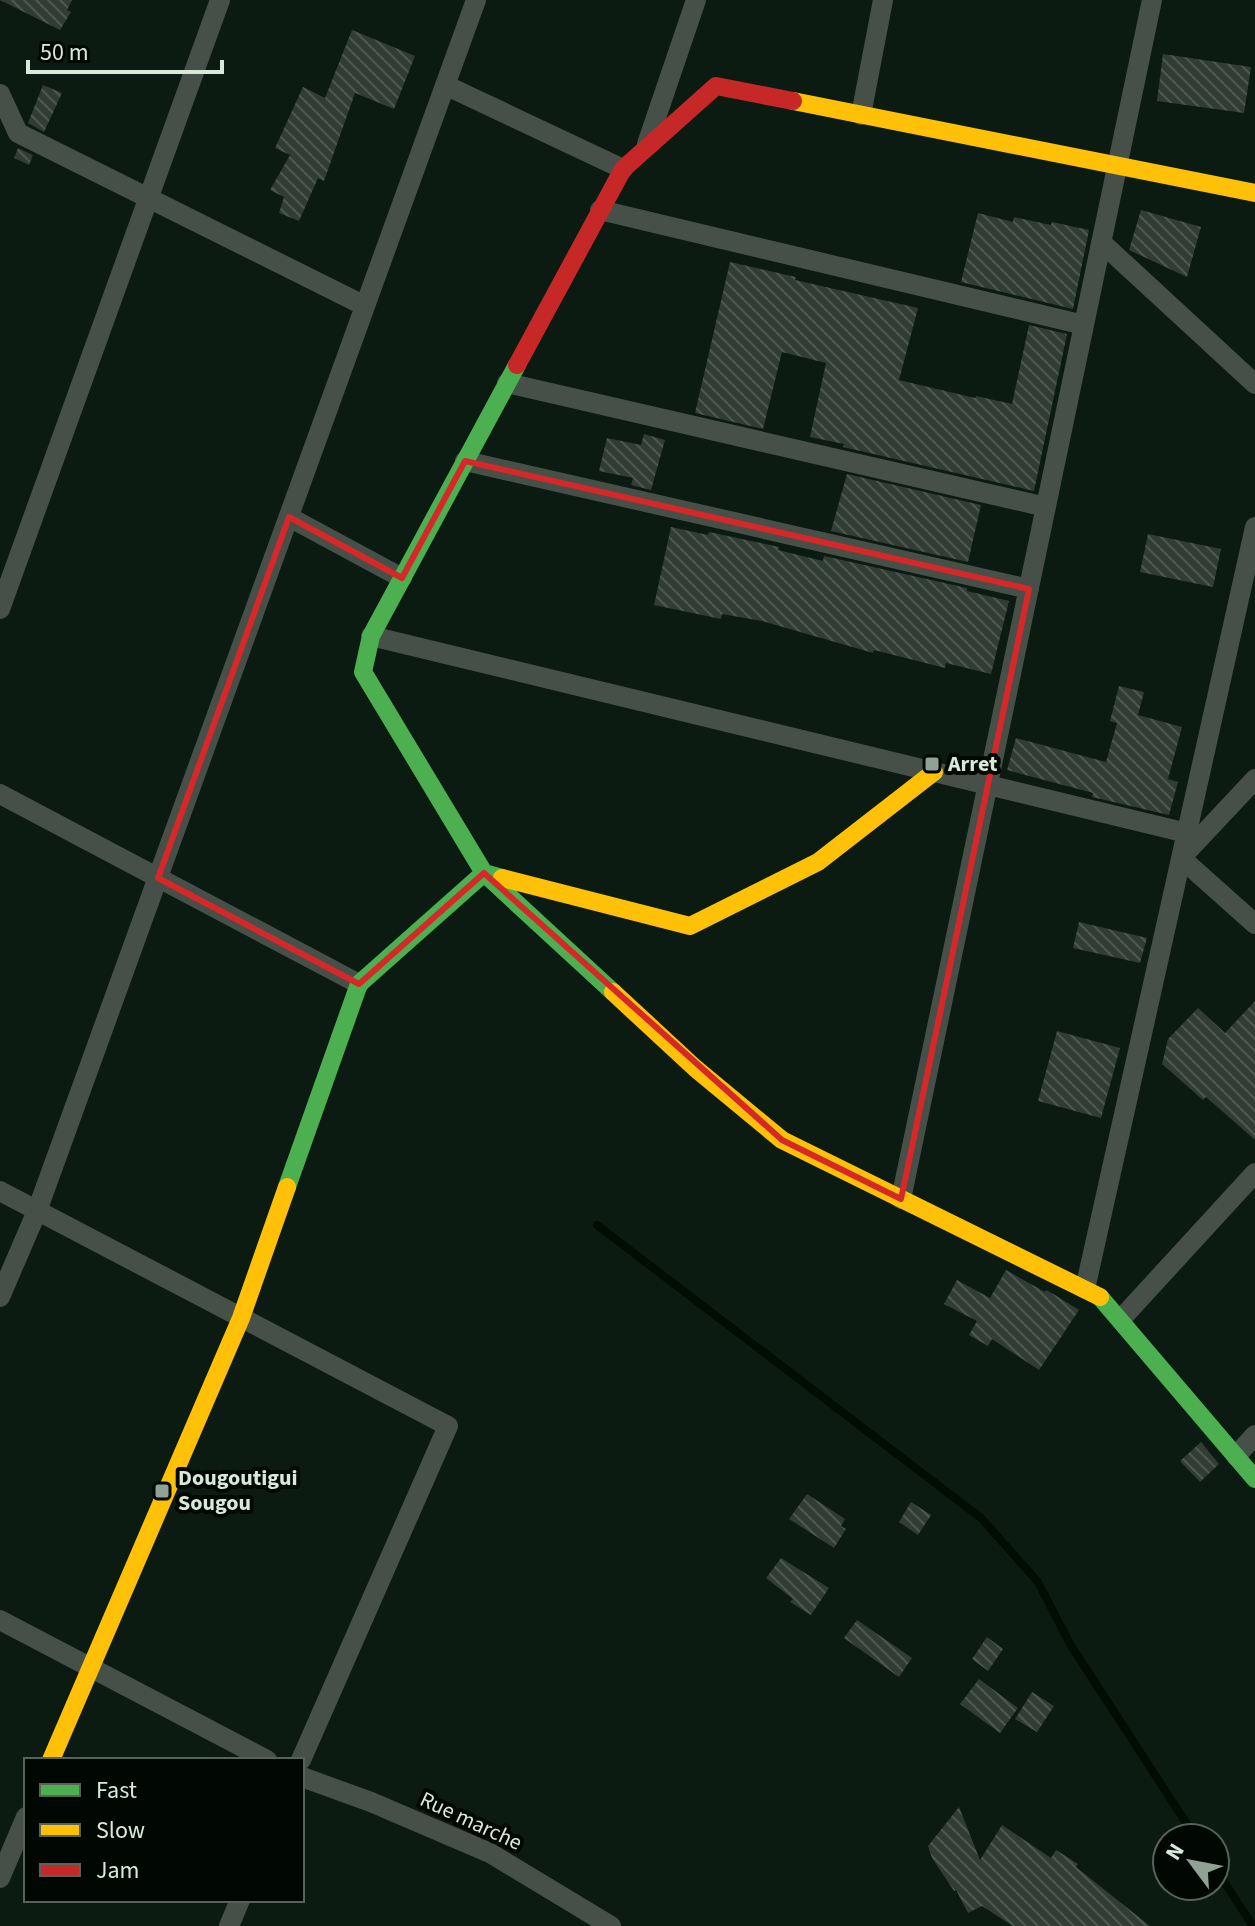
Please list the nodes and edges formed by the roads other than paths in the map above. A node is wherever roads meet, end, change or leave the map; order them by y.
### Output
1 (220, 0) edge
2 (476, 0) edge
3 (696, 0) edge
4 (883, 0) edge
5 (1152, 0) edge
6 (445, 85) junction
7 (0, 94) edge
8 (861, 115) junction
9 (645, 149) junction
10 (1117, 165) junction
11 (623, 169) junction
12 (1255, 193) edge
13 (148, 198) junction
14 (600, 210) junction
15 (1101, 242) junction
16 (365, 306) junction
17 (1084, 325) junction
18 (507, 383) junction
19 (1255, 384) edge
20 (465, 461) junction
21 (1046, 507) junction
22 (289, 517) junction
23 (1255, 527) edge
24 (402, 578) junction
25 (1029, 589) junction
26 (0, 609) edge
27 (371, 636) junction
28 (934, 772) junction
29 (1255, 779) edge
30 (987, 785) junction
31 (0, 794) edge
32 (1187, 833) junction
33 (1181, 858) junction
34 (484, 873) junction
35 (158, 878) junction
36 (1255, 924) edge
37 (359, 984) junction
38 (1255, 1173) edge
39 (0, 1191) edge
40 (901, 1199) junction
41 (37, 1211) junction
42 (1085, 1289) junction
43 (0, 1297) edge
44 (241, 1318) junction
45 (1121, 1319) junction
46 (1255, 1435) edge
47 (1236, 1456) junction
48 (1255, 1479) edge
49 (0, 1620) edge
50 (90, 1667) junction
51 (52, 1758) edge
52 (263, 1758) edge
53 (302, 1758) edge
54 (304, 1778) edge
55 (24, 1822) edge
56 (0, 1878) edge
57 (239, 1902) edge
58 (229, 1926) edge
59 (611, 1926) edge

1 - 13 street
2 - 6 street
3 - 9 street
4 - 8 street
5 - 10 street
6 - 11 street
6 - 16 street
7 - 13 street
8 - 9 street
8 - 10 street
9 - 11 street
10 - 12 street
10 - 15 street
11 - 14 street
13 - 16 street
13 - 26 street
14 - 17 street
14 - 18 street
15 - 17 street
15 - 19 street
16 - 22 street
17 - 21 street
18 - 20 street
18 - 21 street
20 - 24 street
20 - 25 street
21 - 25 street
22 - 24 street
22 - 35 street
23 - 32 street
24 - 27 street
25 - 30 street
27 - 28 street
27 - 34 street
28 - 30 street
28 - 34 street
29 - 33 street
30 - 32 street
30 - 40 street
31 - 35 street
32 - 33 street
33 - 36 street
33 - 42 street
34 - 37 street
34 - 40 street
35 - 37 street
35 - 41 street
37 - 44 street
38 - 45 street
39 - 41 street
40 - 42 street
41 - 43 street
41 - 44 street
42 - 45 street
44 - 50 street
44 - 53 street
45 - 47 street
46 - 47 street
47 - 48 street
49 - 50 street
50 - 51 street
50 - 52 street
54 - 59 street, Rue marche
55 - 56 street
57 - 58 street

